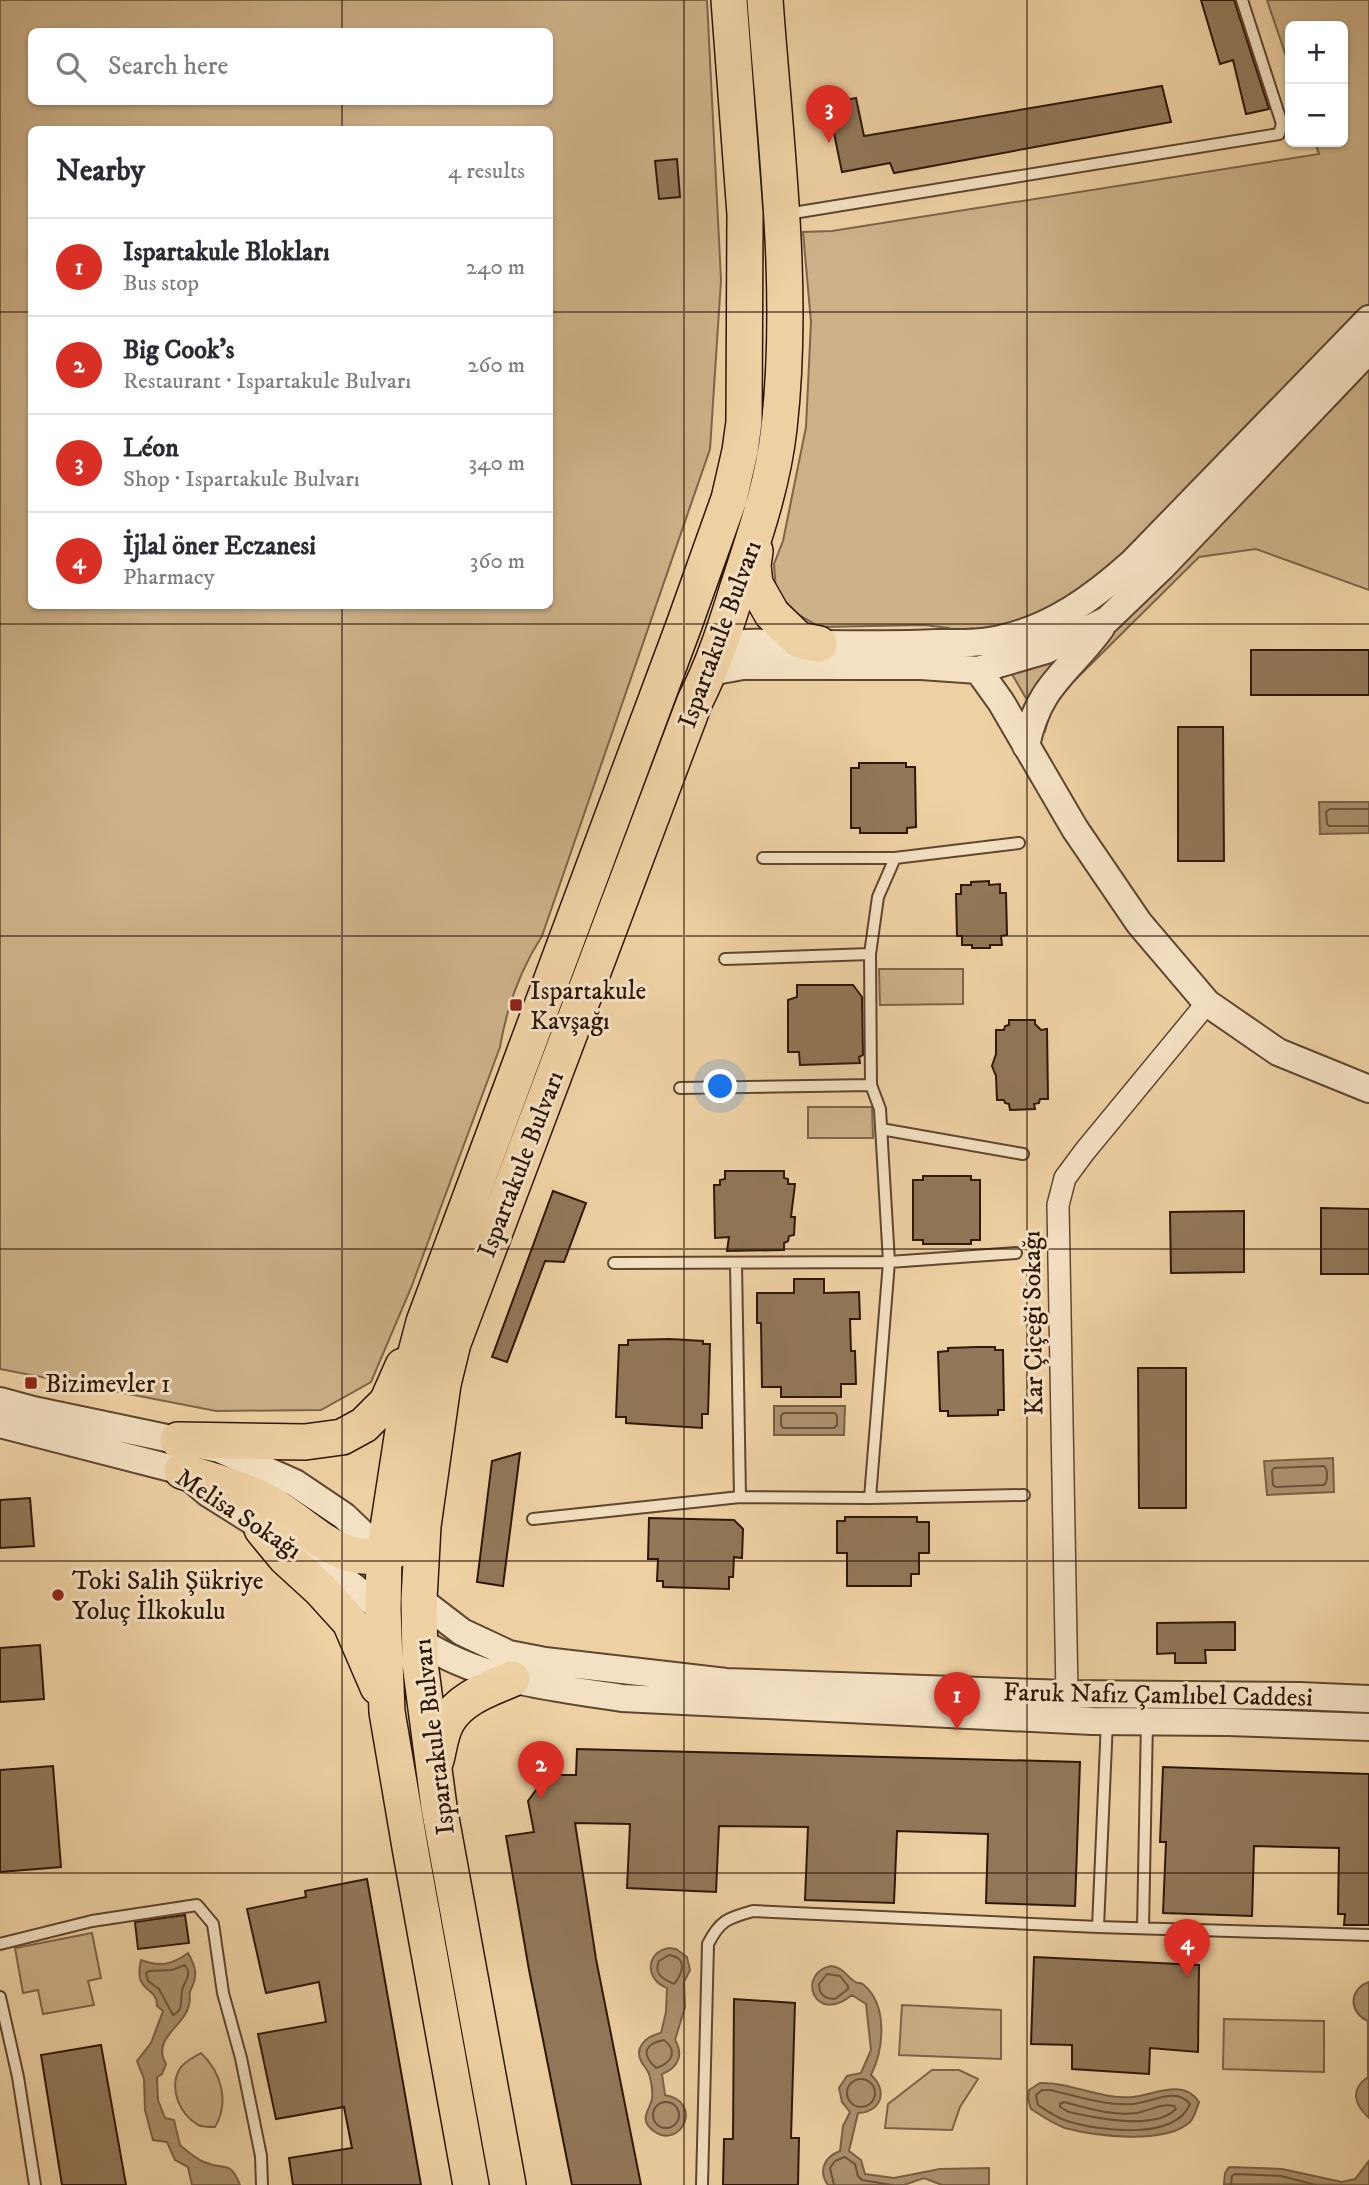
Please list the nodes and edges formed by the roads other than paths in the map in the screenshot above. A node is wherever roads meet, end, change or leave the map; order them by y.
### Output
1 (729, 0) edge
2 (765, 0) edge
3 (1242, 0) edge
4 (780, 215) junction
5 (1369, 319) edge
6 (1369, 350) edge
7 (763, 512) junction
8 (1108, 619) junction
9 (998, 640) junction
10 (819, 644) junction
11 (699, 656) junction
12 (978, 670) junction
13 (1026, 746) junction
14 (1019, 844) dead end
15 (895, 858) junction
16 (763, 859) dead end
17 (870, 954) junction
18 (725, 959) dead end
19 (1208, 1003) junction
20 (871, 1085) junction
21 (680, 1088) dead end
22 (1369, 1089) edge
23 (881, 1129) junction
24 (1023, 1154) dead end
25 (1016, 1253) dead end
26 (889, 1262) junction
27 (614, 1263) dead end
28 (736, 1264) junction
29 (425, 1322) junction
30 (0, 1401) edge
31 (0, 1424) edge
32 (180, 1455) junction
33 (1024, 1495) dead end
34 (740, 1497) junction
35 (870, 1498) junction
36 (533, 1519) dead end
37 (423, 1526) junction
38 (262, 1529) junction
39 (384, 1554) junction
40 (419, 1599) junction
41 (383, 1611) junction
42 (420, 1641) junction
43 (512, 1679) junction
44 (1369, 1699) edge
45 (1073, 1707) junction
46 (387, 1712) junction
47 (1147, 1721) junction
48 (1369, 1727) edge
49 (433, 1770) junction
50 (1098, 1927) junction
51 (1143, 1928) junction
52 (1369, 1935) edge
53 (0, 1944) edge
54 (0, 1997) edge
55 (35, 2185) edge
56 (262, 2185) edge
57 (471, 2185) edge
58 (508, 2185) edge
59 (702, 2185) edge

1 - 11 main road, Ispartakule Bulvarı
2 - 4 main road, Ispartakule Bulvarı
3 - 4 lane
4 - 7 main road, Ispartakule Bulvarı
5 - 9 street
6 - 8 street
7 - 10 main road
7 - 11 main road, Ispartakule Bulvarı
8 - 12 street
8 - 13 street
9 - 10 street
9 - 12 street
10 - 11 street
11 - 12 street
11 - 29 main road, Ispartakule Bulvarı
11 - 37 main road, Ispartakule Bulvarı
12 - 13 street
13 - 19 street
14 - 15 lane
15 - 16 lane
15 - 17 lane
17 - 18 lane
17 - 20 lane
19 - 22 street
19 - 45 street, Kar Çiçeği Sokağı
20 - 21 lane
20 - 23 lane
23 - 24 lane
23 - 26 lane
25 - 26 lane
26 - 28 lane
26 - 35 lane
27 - 28 lane
28 - 34 lane
29 - 32 main road
29 - 39 main road, Ispartakule Bulvarı
30 - 32 street, Melisa Sokağı
31 - 32 street, Melisa Sokağı
32 - 38 street, Melisa Sokağı
32 - 39 main road
33 - 35 lane
34 - 35 lane
34 - 36 lane
37 - 39 main road
37 - 40 main road, Ispartakule Bulvarı
38 - 41 street, Melisa Sokağı
38 - 46 main road
39 - 40 main road
39 - 41 main road, Ispartakule Bulvarı
40 - 42 main road, Ispartakule Bulvarı
40 - 45 street, Faruk Nafız Çamlıbel Caddesi
41 - 42 main road
41 - 46 main road, Ispartakule Bulvarı
42 - 43 street, Faruk Nafız Çamlıbel Caddesi
42 - 49 main road, Ispartakule Bulvarı
43 - 45 street, Faruk Nafız Çamlıbel Caddesi
43 - 49 main road
44 - 45 street, Faruk Nafız Çamlıbel Caddesi
45 - 47 street, Faruk Nafız Çamlıbel Caddesi
45 - 50 lane
46 - 57 main road, Ispartakule Bulvarı
47 - 48 street, Faruk Nafız Çamlıbel Caddesi
47 - 51 lane
49 - 58 main road, Ispartakule Bulvarı
50 - 51 lane
50 - 59 lane
51 - 52 lane
53 - 56 lane
54 - 55 lane

